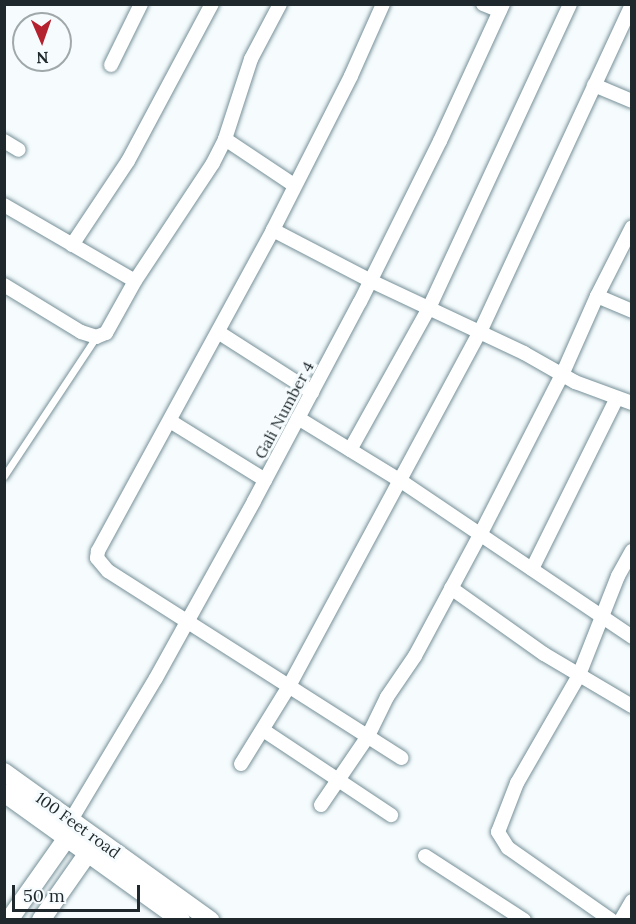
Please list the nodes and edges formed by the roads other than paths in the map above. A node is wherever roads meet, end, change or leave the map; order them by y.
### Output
1 (141, 4) edge
2 (212, 4) edge
3 (280, 4) edge
4 (383, 4) edge
5 (483, 4) edge
6 (570, 4) edge
7 (632, 5) edge
8 (502, 8) edge
9 (111, 65) dead end
10 (594, 85) junction
11 (632, 101) edge
12 (225, 139) junction
13 (4, 141) edge
14 (19, 150) dead end
15 (294, 185) junction
16 (4, 205) edge
17 (632, 227) edge
18 (273, 230) junction
19 (72, 245) junction
20 (627, 248) edge
21 (135, 281) junction
22 (371, 281) junction
23 (4, 285) edge
24 (597, 296) junction
25 (429, 308) junction
26 (632, 311) edge
27 (218, 332) junction
28 (480, 332) junction
29 (96, 337) junction
30 (562, 375) junction
31 (312, 392) junction
32 (617, 398) junction
33 (632, 403) edge
34 (298, 418) junction
35 (170, 421) junction
36 (350, 450) junction
37 (4, 476) edge
38 (265, 480) junction
39 (401, 481) junction
40 (480, 536) junction
41 (632, 551) edge
42 (532, 569) junction
43 (627, 571) edge
44 (451, 588) junction
45 (601, 618) junction
46 (187, 621) junction
47 (632, 637) edge
48 (579, 675) junction
49 (288, 688) junction
50 (632, 706) edge
51 (262, 730) junction
52 (368, 736) junction
53 (401, 758) dead end
54 (241, 764) dead end
55 (4, 772) edge
56 (338, 781) junction
57 (4, 793) edge
58 (321, 805) dead end
59 (391, 816) dead end
60 (72, 827) junction
61 (93, 846) junction
62 (425, 856) dead end
63 (632, 901) edge
64 (9, 920) edge
65 (41, 920) edge
66 (181, 920) edge
67 (210, 920) edge
68 (524, 920) edge
69 (611, 920) edge
70 (621, 920) edge

1 - 9 street
2 - 19 street
3 - 12 street
4 - 15 street
5 - 8 street
6 - 25 street
7 - 10 street
8 - 22 street, Gali Number 4
10 - 11 street
10 - 28 street
12 - 15 street
12 - 21 street
13 - 14 street
15 - 18 street
16 - 19 street
17 - 20 street
18 - 22 street
18 - 27 street
19 - 21 street
20 - 24 street
21 - 29 street
22 - 25 street
22 - 31 street, Gali Number 4
23 - 29 street
24 - 26 street
24 - 30 street
25 - 28 street
25 - 36 street
27 - 31 street
27 - 35 street
28 - 30 street
28 - 39 street
29 - 37 lane
30 - 32 street
30 - 40 street
31 - 34 street, Gali Number 4
32 - 33 street
32 - 42 street
34 - 36 street
34 - 38 street, Gali Number 4
35 - 38 street
35 - 46 street
36 - 39 street
38 - 46 street, Gali Number 4
39 - 40 street
39 - 49 street
40 - 42 street
40 - 44 street
41 - 43 street
42 - 45 street
43 - 45 street
44 - 48 street
44 - 52 street
45 - 47 street
45 - 48 street
46 - 49 street
46 - 60 street, Gali Number 4
48 - 50 street
48 - 69 street
49 - 51 street
49 - 52 street
51 - 54 street
51 - 56 street
52 - 53 street
52 - 56 street
55 - 60 street, 100 Feet road
56 - 58 street
56 - 59 street
57 - 60 street, 100 Feet road
60 - 61 street, 100 Feet road
60 - 64 street
61 - 65 street
61 - 66 street, 100 Feet road
61 - 67 street, 100 Feet road
62 - 68 street
63 - 70 street

